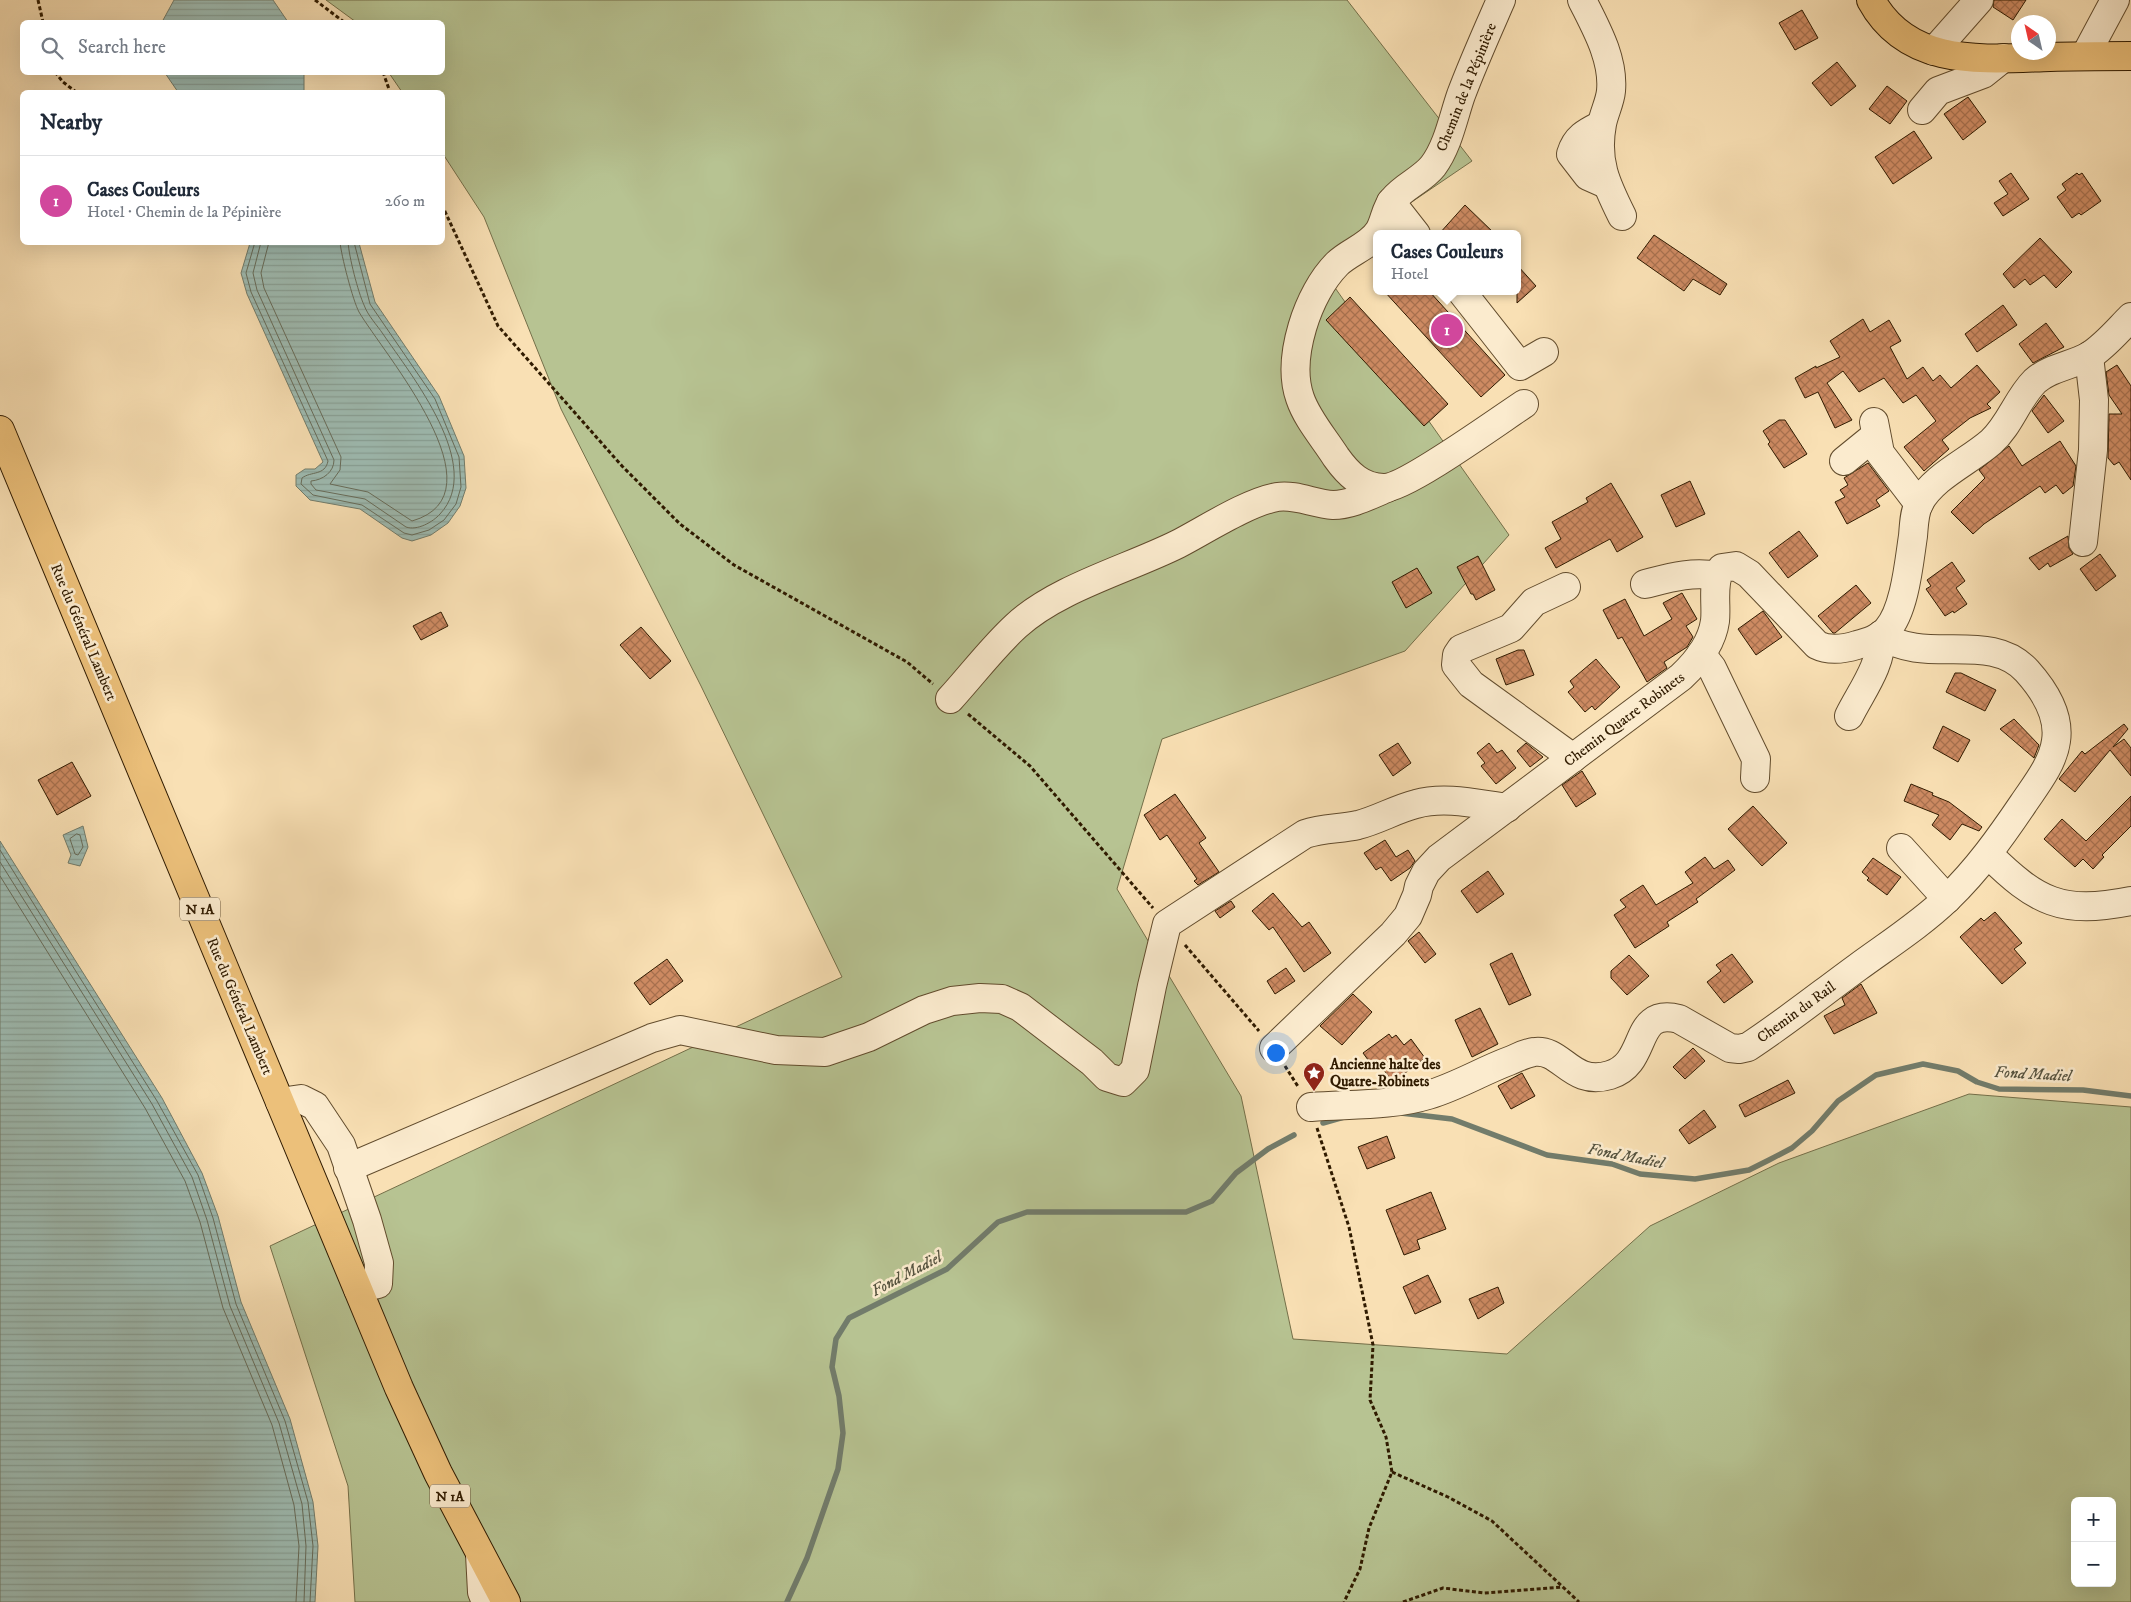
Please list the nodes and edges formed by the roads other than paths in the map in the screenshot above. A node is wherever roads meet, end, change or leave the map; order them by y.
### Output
1 (1501, 0) edge
2 (1582, 0) edge
3 (1871, 0) edge
4 (1978, 0) edge
5 (2116, 0) edge
6 (1934, 51) junction
7 (2086, 56) junction
8 (2131, 56) edge
9 (2003, 58) junction
10 (1922, 110) dead end
11 (1391, 202) junction
12 (1622, 216) dead end
13 (1379, 230) edge
14 (1413, 230) edge
15 (1373, 237) edge
16 (1464, 295) edge
17 (2131, 317) edge
18 (1544, 352) dead end
19 (2089, 356) junction
20 (1524, 404) dead end
21 (0, 430) edge
22 (1844, 461) dead end
23 (1387, 488) junction
24 (1919, 504) junction
25 (2084, 542) dead end
26 (1717, 576) junction
27 (1645, 584) dead end
28 (1566, 587) dead end
29 (1882, 635) junction
30 (1701, 654) junction
31 (950, 699) road end
32 (1848, 716) dead end
33 (1573, 758) junction
34 (1756, 778) dead end
35 (1507, 808) junction
36 (1901, 848) dead end
37 (1988, 854) junction
38 (1947, 899) junction
39 (2131, 900) edge
40 (1274, 1048) road end
41 (280, 1102) junction
42 (1311, 1107) road end
43 (348, 1168) junction
44 (358, 1290) junction
45 (480, 1554) junction
46 (486, 1602) edge
47 (506, 1602) edge

1 - 11 street, Chemin de la Pépinière
2 - 12 street
3 - 6 main road
4 - 6 street
5 - 7 street
6 - 9 main road
7 - 8 main road
7 - 9 main road
9 - 10 street
11 - 13 street, Chemin de la Pépinière
11 - 14 street
15 - 23 street, Chemin de la Pépinière
16 - 18 street
17 - 19 street
19 - 24 street
19 - 25 street
20 - 23 street
21 - 41 main road, Rue du Général Lambert / N 1A
22 - 24 street
23 - 31 street
24 - 29 street
26 - 27 street
26 - 29 street
26 - 30 street, Chemin Quatre Robinets
28 - 33 street
29 - 32 street
29 - 37 street, Chemin du Rail
30 - 33 street, Chemin Quatre Robinets
30 - 34 street
33 - 35 street, Chemin Quatre Robinets
35 - 40 street, Chemin Quatre Robinets
35 - 43 street
36 - 38 street
37 - 38 street, Chemin du Rail
37 - 39 street
38 - 42 street, Chemin du Rail
41 - 43 street
41 - 44 main road, Rue du Général Lambert / N 1A
43 - 44 street
44 - 45 main road, Rue du Général Lambert / N 1A
45 - 46 street
45 - 47 main road, N 1A

